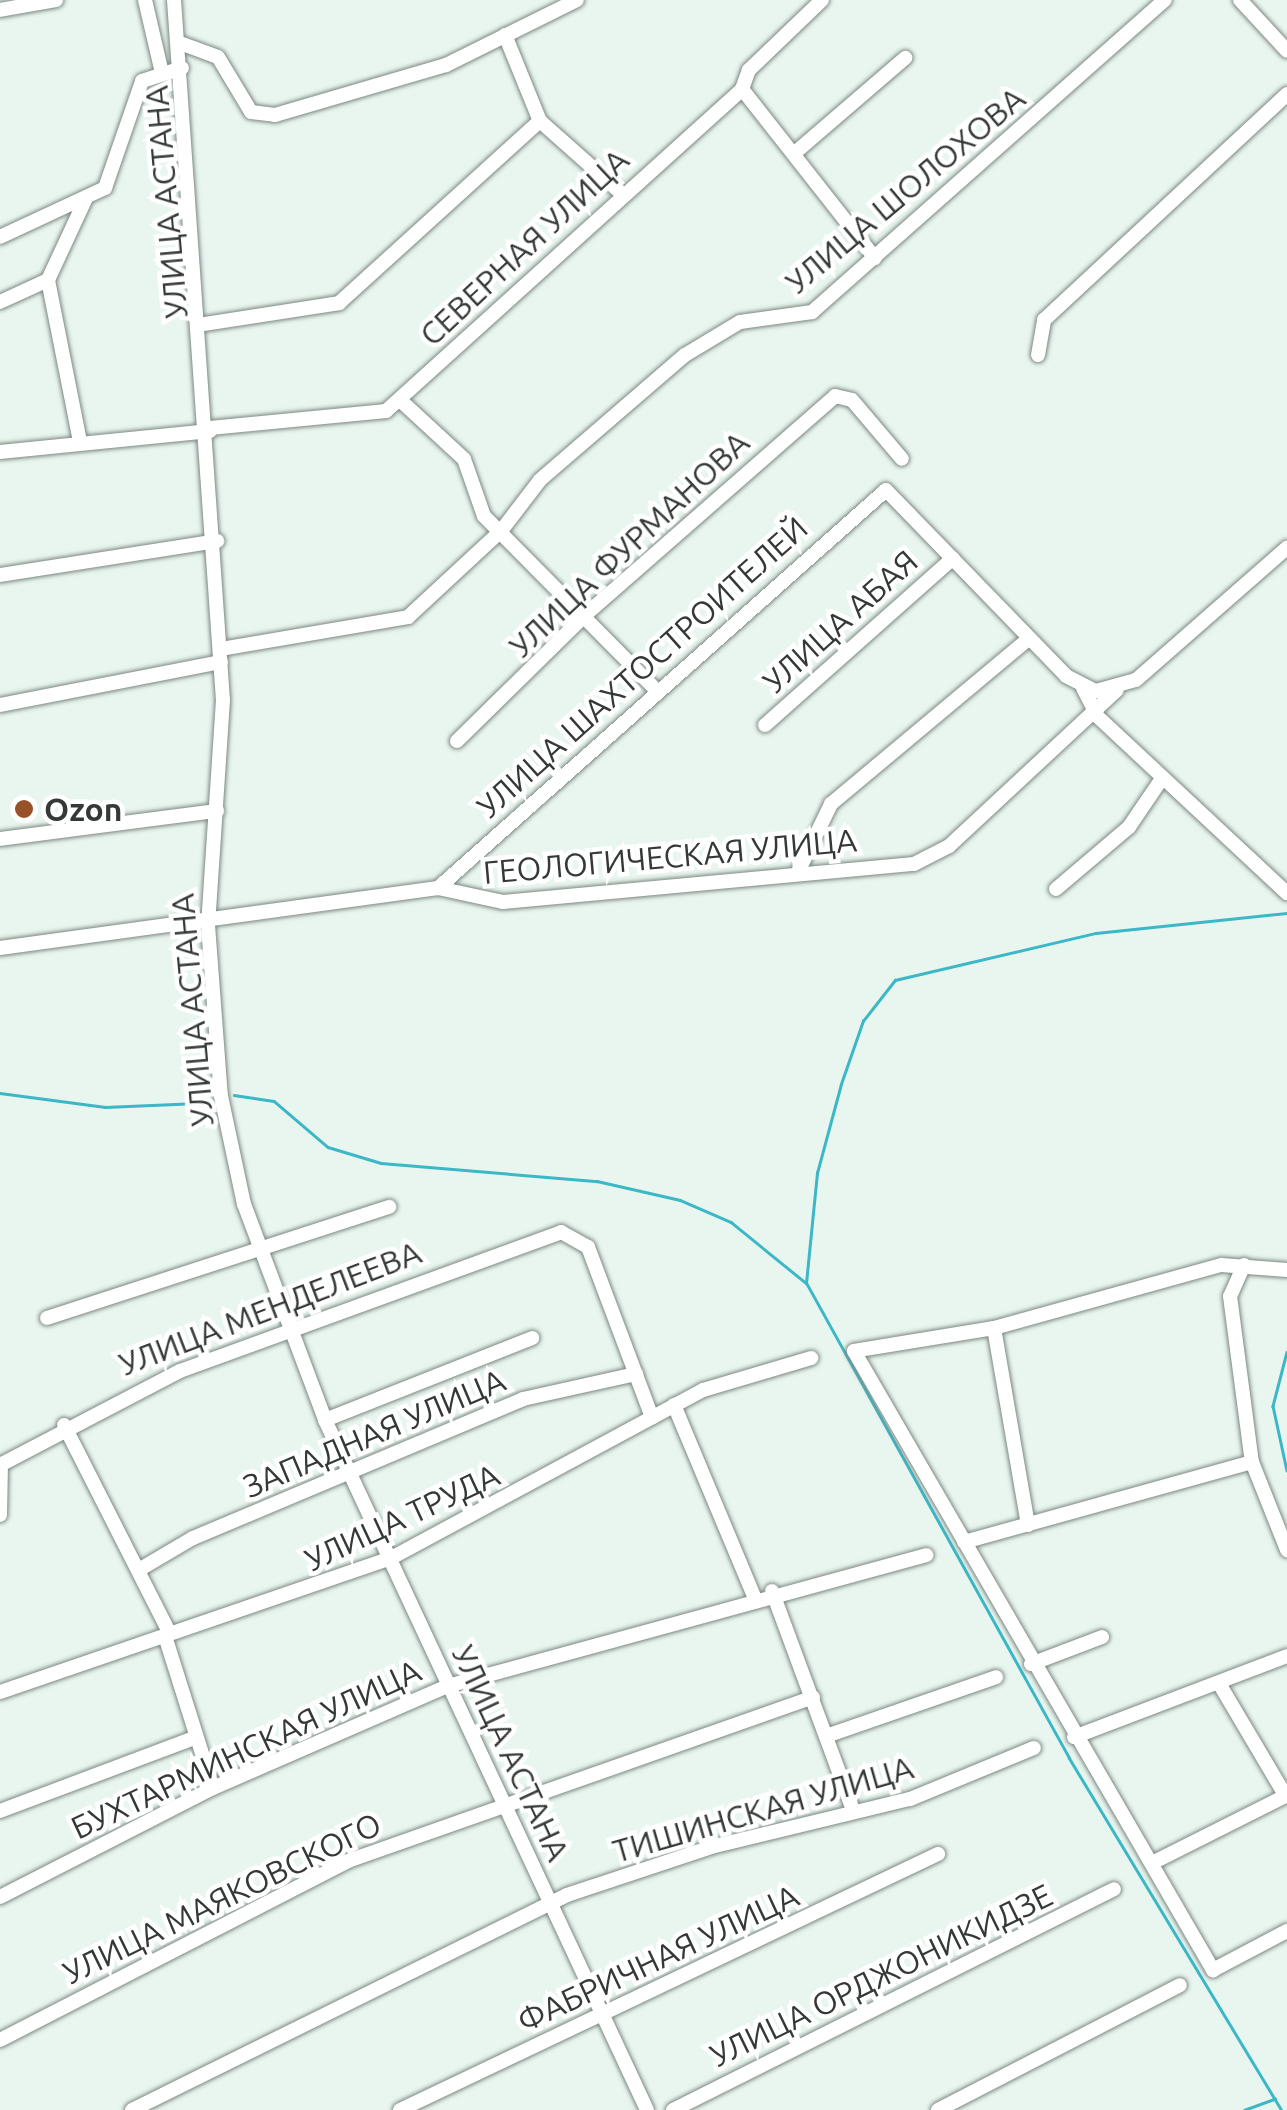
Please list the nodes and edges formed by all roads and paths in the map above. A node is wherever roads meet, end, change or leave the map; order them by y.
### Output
1 (56, 0) edge
2 (145, 0) edge
3 (174, 0) edge
4 (577, 0) edge
5 (822, 0) edge
6 (1165, 0) edge
7 (1240, 0) edge
8 (0, 10) edge
9 (505, 35) junction
10 (180, 43) junction
11 (1287, 50) edge
12 (904, 58) dead end
13 (182, 68) junction
14 (161, 69) junction
15 (742, 89) junction
16 (1287, 94) edge
17 (540, 120) junction
18 (798, 151) junction
19 (622, 192) junction
20 (86, 198) junction
21 (0, 237) edge
22 (875, 258) junction
23 (48, 280) junction
24 (0, 302) edge
25 (204, 324) junction
26 (1038, 355) dead end
27 (400, 400) junction
28 (210, 430) junction
29 (80, 441) junction
30 (0, 452) edge
31 (902, 458) dead end
32 (501, 532) junction
33 (217, 541) junction
34 (1287, 548) edge
35 (953, 558) junction
36 (0, 575) edge
37 (584, 616) junction
38 (1028, 640) junction
39 (221, 656) junction
40 (1090, 690) junction
41 (1117, 690) junction
42 (657, 691) junction
43 (0, 704) edge
44 (1097, 716) junction
45 (764, 725) dead end
46 (457, 741) dead end
47 (1162, 780) junction
48 (217, 812) junction
49 (0, 839) edge
50 (798, 872) junction
51 (438, 888) junction
52 (1056, 888) dead end
53 (1287, 893) edge
54 (208, 925) junction
55 (0, 948) edge
56 (389, 1207) dead end
57 (257, 1246) junction
58 (1244, 1265) junction
59 (1287, 1270) edge
60 (47, 1318) dead end
61 (994, 1328) junction
62 (286, 1332) junction
63 (532, 1338) dead end
64 (811, 1358) dead end
65 (636, 1374) junction
66 (674, 1405) junction
67 (652, 1417) junction
68 (325, 1420) junction
69 (64, 1426) junction
70 (1252, 1462) junction
71 (0, 1464) edge
72 (350, 1474) junction
73 (0, 1515) edge
74 (1028, 1524) junction
75 (964, 1542) junction
76 (1287, 1550) edge
77 (926, 1554) dead end
78 (391, 1558) junction
79 (142, 1568) junction
80 (772, 1591) junction
81 (754, 1596) junction
82 (167, 1635) junction
83 (1102, 1638) dead end
84 (1287, 1656) edge
85 (1031, 1664) junction
86 (996, 1677) dead end
87 (1220, 1685) junction
88 (448, 1686) junction
89 (0, 1692) edge
90 (813, 1697) junction
91 (826, 1736) junction
92 (194, 1738) junction
93 (1074, 1738) junction
94 (1034, 1748) dead end
95 (213, 1788) junction
96 (1286, 1795) edge
97 (501, 1800) junction
98 (853, 1810) junction
99 (0, 1811) edge
100 (938, 1854) dead end
101 (1152, 1863) junction
102 (1114, 1889) dead end
103 (0, 1897) edge
104 (551, 1902) junction
105 (1287, 1931) edge
106 (1180, 1986) dead end
107 (602, 2014) junction
108 (0, 2040) edge
109 (132, 2110) edge
110 (400, 2110) edge
111 (647, 2110) edge
112 (673, 2110) edge
113 (938, 2110) edge

1 - 8 street
2 - 14 street
3 - 10 street, УЛИЦА АСТАНА
4 - 9 street
5 - 15 street, СЕВЕРНАЯ УЛИЦА
6 - 22 street, УЛИЦА ШОЛОХОВА
7 - 11 street
9 - 10 street
9 - 17 street
10 - 13 street, УЛИЦА АСТАНА
12 - 18 street
13 - 14 street
13 - 25 street, УЛИЦА АСТАНА
14 - 20 street
15 - 18 street
15 - 19 street, СЕВЕРНАЯ УЛИЦА
16 - 26 street
17 - 19 street
17 - 25 street
18 - 22 street
19 - 27 street, СЕВЕРНАЯ УЛИЦА
20 - 21 street
20 - 23 street
22 - 32 street, УЛИЦА ШОЛОХОВА
23 - 24 street
23 - 29 street
25 - 28 street, УЛИЦА АСТАНА
27 - 28 street, СЕВЕРНАЯ УЛИЦА
27 - 32 street
28 - 29 street, СЕВЕРНАЯ УЛИЦА
28 - 33 street, УЛИЦА АСТАНА
29 - 30 street, СЕВЕРНАЯ УЛИЦА
31 - 37 street, УЛИЦА ФУРМАНОВА
32 - 37 street
32 - 39 street, УЛИЦА ШОЛОХОВА
33 - 36 street
33 - 39 street, УЛИЦА АСТАНА
34 - 41 street
35 - 38 street
35 - 42 street, УЛИЦА ШАХТОСТРОИТЕЛЕЙ
35 - 45 street, УЛИЦА АБАЯ
37 - 42 street
37 - 46 street, УЛИЦА ФУРМАНОВА
38 - 40 street
38 - 50 street
39 - 43 street, УЛИЦА ШОЛОХОВА
39 - 48 street, УЛИЦА АСТАНА
40 - 41 street
40 - 44 street
41 - 44 street
42 - 51 street, УЛИЦА ШАХТОСТРОИТЕЛЕЙ
44 - 47 street
44 - 50 street, ГЕОЛОГИЧЕСКАЯ УЛИЦА
47 - 52 street
47 - 53 street
48 - 49 street
48 - 54 street, УЛИЦА АСТАНА
50 - 51 street, ГЕОЛОГИЧЕСКАЯ УЛИЦА
51 - 54 street, ГЕОЛОГИЧЕСКАЯ УЛИЦА
54 - 55 street, ГЕОЛОГИЧЕСКАЯ УЛИЦА
54 - 57 street, УЛИЦА АСТАНА
56 - 57 street
57 - 60 street
57 - 62 street, УЛИЦА АСТАНА
58 - 59 street
58 - 61 street
58 - 70 street
61 - 74 street
61 - 75 street
62 - 65 street, УЛИЦА МЕНДЕЛЕЕВА
62 - 68 street, УЛИЦА АСТАНА
62 - 69 street, УЛИЦА МЕНДЕЛЕЕВА
63 - 68 street
64 - 66 street, УЛИЦА ТРУДА
65 - 67 street
65 - 72 street, ЗАПАДНАЯ УЛИЦА
66 - 67 street, УЛИЦА ТРУДА
66 - 81 street
67 - 78 street, УЛИЦА ТРУДА
68 - 72 street, УЛИЦА АСТАНА
69 - 71 street, УЛИЦА МЕНДЕЛЕЕВА
69 - 79 street
70 - 74 street
70 - 76 street
71 - 73 street
72 - 78 street, УЛИЦА АСТАНА
72 - 79 street, ЗАПАДНАЯ УЛИЦА
74 - 75 street
75 - 85 street
77 - 80 street, БУХТАРМИНСКАЯ УЛИЦА
78 - 82 street, УЛИЦА ТРУДА
78 - 88 street, УЛИЦА АСТАНА
79 - 82 street
80 - 81 street, БУХТАРМИНСКАЯ УЛИЦА
80 - 90 street
81 - 88 street, БУХТАРМИНСКАЯ УЛИЦА
82 - 89 street, УЛИЦА ТРУДА
82 - 92 street
83 - 85 street
84 - 87 street
85 - 93 street
86 - 91 street
87 - 93 street
87 - 96 street
88 - 95 street, БУХТАРМИНСКАЯ УЛИЦА
88 - 97 street, УЛИЦА АСТАНА
90 - 91 street
90 - 97 street, УЛИЦА МАЯКОВСКОГО
91 - 98 street
92 - 95 street
92 - 99 street
93 - 101 street
94 - 98 street, ТИШИНСКАЯ УЛИЦА
95 - 103 street, БУХТАРМИНСКАЯ УЛИЦА
96 - 101 street
97 - 104 street, УЛИЦА АСТАНА
97 - 108 street, УЛИЦА МАЯКОВСКОГО
98 - 104 street, ТИШИНСКАЯ УЛИЦА
100 - 107 street, ФАБРИЧНАЯ УЛИЦА
101 - 105 street
102 - 112 street, УЛИЦА ОРДЖОНИКИДЗЕ
104 - 107 street, УЛИЦА АСТАНА
104 - 109 street, ТИШИНСКАЯ УЛИЦА
106 - 113 street
107 - 110 street, ФАБРИЧНАЯ УЛИЦА
107 - 111 street, УЛИЦА АСТАНА

